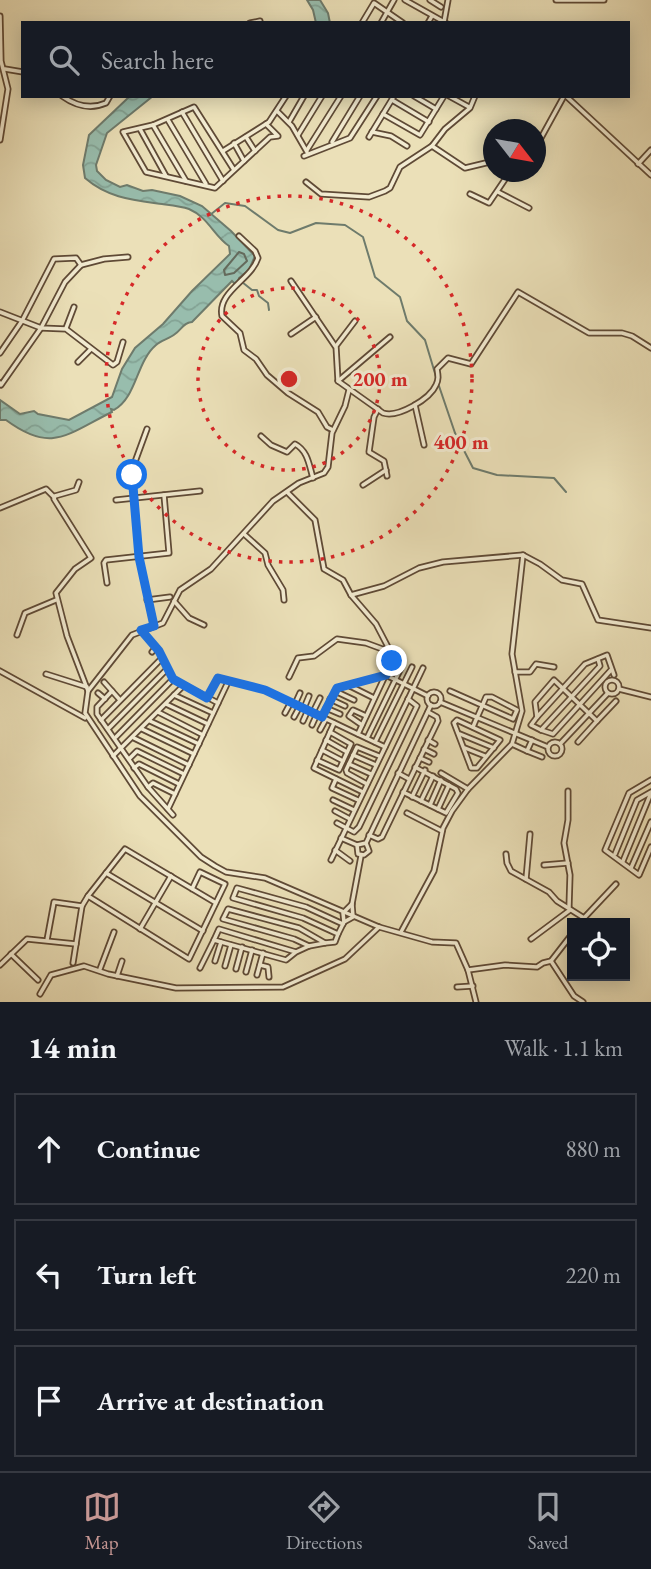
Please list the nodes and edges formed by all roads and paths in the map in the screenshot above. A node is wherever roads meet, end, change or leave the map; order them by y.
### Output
1 (394, 0) edge
2 (405, 0) edge
3 (448, 0) edge
4 (556, 0) edge
5 (604, 0) edge
6 (433, 1) edge
7 (441, 7) dead end
8 (387, 12) junction
9 (0, 16) edge
10 (432, 16) junction
11 (363, 21) edge
12 (382, 21) edge
13 (400, 21) edge
14 (429, 21) edge
15 (443, 21) edge
16 (445, 21) edge
17 (1, 61) edge
18 (5, 69) junction
19 (21, 72) edge
20 (66, 98) edge
21 (109, 98) edge
22 (285, 98) edge
23 (303, 98) edge
24 (321, 98) edge
25 (340, 98) edge
26 (359, 98) edge
27 (376, 98) edge
28 (393, 98) edge
29 (417, 98) edge
30 (445, 98) edge
31 (451, 98) edge
32 (474, 98) edge
33 (564, 98) edge
34 (567, 98) edge
35 (470, 108) junction
36 (436, 109) junction
37 (276, 111) junction
38 (182, 112) junction
39 (383, 114) junction
40 (168, 120) junction
41 (289, 122) junction
42 (429, 122) junction
43 (266, 124) junction
44 (153, 125) junction
45 (140, 129) junction
46 (546, 129) edge
47 (372, 132) junction
48 (298, 135) junction
49 (246, 137) junction
50 (369, 137) dead end
51 (0, 140) edge
52 (234, 143) junction
53 (331, 144) junction
54 (407, 146) dead end
55 (432, 146) junction
56 (651, 150) edge
57 (223, 151) junction
58 (255, 151) junction
59 (306, 153) junction
60 (244, 161) junction
61 (483, 163) edge
62 (638, 164) junction
63 (234, 170) junction
64 (651, 175) edge
65 (166, 177) junction
66 (186, 181) junction
67 (223, 181) junction
68 (306, 182) dead end
69 (504, 182) edge
70 (206, 186) junction
71 (498, 192) junction
72 (470, 194) dead end
73 (529, 208) dead end
74 (239, 236) dead end
75 (128, 257) dead end
76 (81, 265) junction
77 (292, 281) dead end
78 (74, 307) dead end
79 (1, 314) edge
80 (316, 317) junction
81 (22, 321) junction
82 (355, 321) dead end
83 (41, 328) junction
84 (66, 329) junction
85 (291, 334) dead end
86 (390, 337) dead end
87 (123, 342) dead end
88 (336, 346) junction
89 (651, 348) edge
90 (91, 349) junction
91 (0, 353) edge
92 (78, 362) dead end
93 (338, 381) junction
94 (0, 383) edge
95 (349, 390) junction
96 (415, 405) junction
97 (378, 409) junction
98 (147, 429) dead end
99 (333, 430) junction
100 (261, 436) dead end
101 (424, 445) dead end
102 (386, 470) junction
103 (387, 476) dead end
104 (313, 478) junction
105 (79, 482) dead end
106 (363, 485) dead end
107 (200, 491) dead end
108 (287, 492) junction
109 (164, 495) junction
110 (54, 497) junction
111 (134, 498) junction
112 (116, 500) dead end
113 (0, 508) edge
114 (244, 534) junction
115 (523, 555) junction
116 (139, 557) junction
117 (107, 583) dead end
118 (351, 595) junction
119 (170, 597) dead end
120 (56, 600) junction
121 (147, 600) junction
122 (284, 600) dead end
123 (174, 601) junction
124 (204, 625) dead end
125 (154, 626) junction
126 (651, 628) edge
127 (141, 630) junction
128 (17, 635) dead end
129 (150, 638) junction
130 (145, 644) dead end
131 (156, 647) junction
132 (152, 652) dead end
133 (162, 658) junction
134 (598, 659) junction
135 (392, 661) dead end
136 (412, 667) dead end
137 (554, 667) dead end
138 (401, 668) dead end
139 (424, 668) dead end
140 (167, 669) junction
141 (0, 671) edge
142 (515, 672) junction
143 (46, 674) dead end
144 (386, 675) junction
145 (289, 677) dead end
146 (173, 679) junction
147 (396, 679) junction
148 (104, 682) dead end
149 (228, 682) junction
150 (403, 683) junction
151 (348, 685) junction
152 (183, 686) junction
153 (413, 688) junction
154 (619, 688) junction
155 (88, 689) junction
156 (563, 689) junction
157 (112, 691) junction
158 (335, 691) junction
159 (450, 691) dead end
160 (98, 693) dead end
161 (300, 693) dead end
162 (608, 693) junction
163 (174, 695) junction
164 (309, 696) dead end
165 (428, 696) junction
166 (571, 697) junction
167 (651, 697) edge
168 (207, 698) junction
169 (320, 698) dead end
170 (105, 699) junction
171 (330, 699) junction
172 (374, 699) junction
173 (408, 699) junction
174 (120, 700) junction
175 (354, 700) dead end
176 (616, 701) dead end
177 (440, 702) junction
178 (218, 703) junction
179 (166, 704) junction
180 (431, 705) junction
181 (482, 705) junction
182 (580, 705) junction
183 (345, 706) dead end
184 (326, 708) junction
185 (308, 710) junction
186 (158, 712) junction
187 (428, 712) junction
188 (214, 713) junction
189 (285, 713) dead end
190 (589, 713) junction
191 (340, 714) dead end
192 (366, 716) junction
193 (477, 716) junction
194 (294, 717) dead end
195 (537, 717) junction
196 (87, 719) junction
197 (101, 720) junction
198 (150, 721) junction
199 (303, 721) dead end
200 (597, 721) junction
201 (334, 723) junction
202 (208, 724) junction
203 (362, 724) junction
204 (312, 725) dead end
205 (473, 727) junction
206 (108, 729) junction
207 (142, 729) junction
208 (320, 730) dead end
209 (541, 730) junction
210 (330, 732) junction
211 (514, 732) junction
212 (203, 734) junction
213 (358, 734) junction
214 (459, 734) junction
215 (133, 737) junction
216 (115, 738) junction
217 (367, 738) junction
218 (326, 740) junction
219 (428, 740) junction
220 (532, 740) junction
221 (375, 742) junction
222 (578, 742) dead end
223 (198, 744) junction
224 (435, 744) dead end
225 (560, 744) junction
226 (514, 745) dead end
227 (385, 747) junction
228 (548, 747) junction
229 (464, 748) junction
230 (494, 748) junction
231 (121, 749) junction
232 (424, 749) junction
233 (322, 750) junction
234 (527, 751) junction
235 (347, 752) junction
236 (194, 754) junction
237 (434, 754) dead end
238 (353, 755) junction
239 (112, 756) junction
240 (485, 756) junction
241 (380, 757) junction
242 (542, 757) dead end
243 (420, 758) junction
244 (129, 759) junction
245 (317, 760) junction
246 (343, 761) junction
247 (429, 762) dead end
248 (349, 764) junction
249 (189, 765) junction
250 (376, 765) junction
251 (415, 767) junction
252 (134, 768) junction
253 (425, 771) junction
254 (441, 772) dead end
255 (398, 773) junction
256 (184, 774) junction
257 (371, 774) junction
258 (433, 776) junction
259 (336, 779) junction
260 (410, 779) junction
261 (441, 780) junction
262 (651, 780) edge
263 (367, 783) junction
264 (179, 785) junction
265 (449, 785) junction
266 (148, 787) junction
267 (468, 789) junction
268 (568, 791) dead end
269 (363, 792) junction
270 (403, 792) junction
271 (651, 792) edge
272 (175, 794) junction
273 (412, 797) junction
274 (333, 800) dead end
275 (358, 800) junction
276 (421, 801) junction
277 (430, 805) junction
278 (168, 809) junction
279 (438, 809) junction
280 (354, 810) junction
281 (335, 811) dead end
282 (407, 813) dead end
283 (173, 814) dead end
284 (350, 819) junction
285 (651, 822) edge
286 (337, 823) dead end
287 (346, 828) junction
288 (442, 831) junction
289 (530, 834) dead end
290 (369, 835) junction
291 (341, 838) junction
292 (366, 843) junction
293 (357, 845) junction
294 (651, 847) edge
295 (335, 850) junction
296 (506, 853) dead end
297 (614, 855) junction
298 (361, 856) junction
299 (331, 860) dead end
300 (350, 861) dead end
301 (623, 862) junction
302 (568, 863) junction
303 (544, 865) dead end
304 (218, 868) junction
305 (631, 869) junction
306 (106, 873) junction
307 (171, 876) junction
308 (213, 878) junction
309 (526, 879) junction
310 (616, 884) dead end
311 (192, 888) junction
312 (88, 896) junction
313 (233, 898) junction
314 (155, 902) junction
315 (216, 903) junction
316 (352, 904) junction
317 (82, 906) junction
318 (569, 908) junction
319 (228, 909) junction
320 (343, 913) junction
321 (353, 917) junction
322 (584, 918) joint
323 (223, 919) junction
324 (344, 923) junction
325 (379, 927) junction
326 (139, 929) junction
327 (219, 929) junction
328 (203, 931) junction
329 (114, 932) dead end
330 (401, 932) junction
331 (338, 934) junction
332 (531, 939) dead end
333 (47, 940) junction
334 (214, 940) junction
335 (567, 940) edge
336 (221, 942) junction
337 (325, 943) junction
338 (76, 944) junction
339 (231, 945) junction
340 (309, 946) junction
341 (242, 947) junction
342 (252, 950) junction
343 (296, 952) junction
344 (263, 953) junction
345 (10, 954) junction
346 (122, 961) dead end
347 (215, 961) dead end
348 (551, 961) junction
349 (73, 962) dead end
350 (0, 965) edge
351 (260, 965) junction
352 (225, 966) dead end
353 (200, 968) dead end
354 (236, 969) dead end
355 (100, 970) junction
356 (468, 970) junction
357 (246, 972) dead end
358 (257, 975) dead end
359 (117, 976) junction
360 (268, 977) dead end
361 (38, 980) dead end
362 (473, 986) junction
363 (457, 987) dead end
364 (40, 994) dead end
365 (579, 1001) edge
366 (476, 1002) edge

1 - 8 street
2 - 10 street
3 - 16 street
4 - 5 street
6 - 7 street
8 - 11 street
8 - 12 street
8 - 13 street
9 - 17 street
10 - 14 street
10 - 15 street
17 - 18 street
18 - 19 street
18 - 51 street
20 - 21 street
22 - 37 street
23 - 41 street
24 - 48 street
25 - 59 street
26 - 53 street
27 - 53 street
28 - 39 street
28 - 42 street
29 - 36 street
30 - 36 street
31 - 35 street
32 - 35 street
33 - 46 street
34 - 62 street
35 - 55 street
36 - 42 street
37 - 41 street
37 - 43 street
38 - 40 street
38 - 57 street
38 - 67 street
39 - 42 street
39 - 47 street
40 - 44 street
40 - 70 street
41 - 48 street
43 - 49 street
43 - 58 street
44 - 45 street
44 - 66 street
45 - 65 street
45 - 65 street
47 - 50 street
47 - 54 street
48 - 59 street
49 - 52 street
49 - 58 street
52 - 57 street
52 - 60 street
53 - 59 street
55 - 61 street
55 - 68 street
56 - 62 street
57 - 63 street
58 - 60 street
60 - 63 street
62 - 64 street
63 - 67 street
65 - 66 street
66 - 70 street
67 - 70 street
69 - 71 street
71 - 72 street
71 - 73 street
74 - 99 street
75 - 76 street
76 - 81 street
76 - 83 street
77 - 80 street
78 - 84 street
79 - 81 street
80 - 85 street
80 - 88 street
81 - 83 street
81 - 91 street
82 - 88 street
83 - 84 street
83 - 94 street
84 - 90 street
86 - 93 street
87 - 90 street
88 - 93 street
89 - 96 street
90 - 92 street
93 - 95 street
95 - 97 street
95 - 99 street
96 - 97 street
96 - 101 street
97 - 102 street
98 - 111 street
99 - 104 street
100 - 104 street
102 - 103 street
102 - 106 street
104 - 108 street
105 - 110 street
107 - 109 street
108 - 114 street
108 - 118 street
109 - 111 street
109 - 116 street
110 - 113 street
110 - 120 street
111 - 112 street
111 - 116 street
114 - 122 street
114 - 123 street
115 - 118 street
115 - 126 street
115 - 142 street
116 - 117 street
116 - 121 street
118 - 145 street
119 - 121 street
120 - 128 street
120 - 155 street
121 - 125 street
123 - 124 street
123 - 125 street
125 - 127 street
127 - 129 street
127 - 155 street
129 - 130 street
129 - 131 street
131 - 132 street
131 - 133 street
133 - 140 street
133 - 174 street
134 - 156 street
134 - 166 street
134 - 182 street
135 - 144 street
136 - 150 street
137 - 142 street
138 - 147 street
139 - 153 street
140 - 146 street
140 - 206 street
141 - 196 street
142 - 211 street
143 - 155 street
144 - 147 street
144 - 151 street
144 - 172 street
146 - 152 street
146 - 216 street
147 - 150 street
147 - 217 street
148 - 157 street
149 - 168 street
149 - 178 street
149 - 185 street
150 - 153 street
150 - 221 street
151 - 158 street
151 - 172 street
152 - 163 street
152 - 168 street
153 - 165 street
153 - 173 street
154 - 162 street
154 - 162 street
154 - 167 street
155 - 196 street
156 - 166 street
156 - 195 street
156 - 195 street
157 - 170 street
157 - 174 street
158 - 171 street
158 - 175 street
159 - 181 street
160 - 170 street
161 - 185 street
162 - 190 street
163 - 179 street
163 - 188 street
164 - 185 street
165 - 177 street
165 - 180 street
166 - 182 street
166 - 209 street
168 - 178 street
169 - 185 street
170 - 197 street
171 - 183 street
171 - 184 street
172 - 192 street
173 - 227 street
173 - 287 street
174 - 197 street
176 - 200 street
177 - 180 street
177 - 193 street
178 - 188 street
179 - 186 street
179 - 202 street
180 - 187 street
181 - 181 street
181 - 193 street
182 - 190 street
182 - 209 street
184 - 185 street
184 - 191 street
185 - 189 street
185 - 194 street
185 - 199 street
185 - 201 street
185 - 204 street
185 - 208 street
186 - 198 street
186 - 212 street
187 - 219 street
187 - 255 street
188 - 202 street
190 - 200 street
190 - 225 street
192 - 203 street
192 - 203 street
193 - 205 street
193 - 211 street
195 - 209 street
196 - 239 street
197 - 206 street
198 - 207 street
198 - 223 street
200 - 222 street
201 - 210 street
201 - 213 street
202 - 212 street
203 - 213 street
205 - 214 street
205 - 230 street
206 - 216 street
207 - 215 street
207 - 236 street
210 - 218 street
210 - 235 street
211 - 220 street
211 - 267 street
212 - 223 street
213 - 217 street
214 - 229 street
214 - 230 street
215 - 231 street
215 - 249 street
216 - 231 street
217 - 221 street
218 - 233 street
218 - 235 street
219 - 224 street
219 - 232 street
220 - 228 street
220 - 234 street
221 - 227 street
223 - 236 street
225 - 228 street
225 - 228 street
226 - 234 street
227 - 241 street
229 - 240 street
229 - 240 street
230 - 240 street
231 - 239 street
231 - 244 street
232 - 237 street
232 - 243 street
233 - 245 street
233 - 246 street
234 - 242 street
235 - 246 street
236 - 249 street
238 - 241 street
238 - 248 street
238 - 250 street
239 - 304 street
241 - 250 street
243 - 247 street
243 - 251 street
244 - 252 street
244 - 256 street
245 - 246 street
245 - 259 street
248 - 257 street
248 - 263 street
249 - 256 street
250 - 257 street
251 - 253 street
251 - 260 street
252 - 264 street
252 - 266 street
253 - 258 street
253 - 273 street
254 - 267 street
255 - 260 street
255 - 290 street
256 - 264 street
257 - 263 street
258 - 261 street
258 - 276 street
259 - 269 street
259 - 275 street
260 - 270 street
261 - 265 street
261 - 277 street
262 - 297 street
263 - 269 street
264 - 272 street
265 - 279 street
265 - 279 street
266 - 272 street
266 - 278 street
267 - 288 street
268 - 302 street
269 - 275 street
270 - 273 street
270 - 290 street
271 - 297 street
271 - 301 street
272 - 278 street
273 - 276 street
274 - 280 street
275 - 280 street
276 - 277 street
277 - 279 street
278 - 283 street
280 - 284 street
281 - 284 street
282 - 288 street
284 - 287 street
285 - 305 street
286 - 287 street
287 - 291 street
288 - 330 street
289 - 309 street
290 - 292 street
291 - 293 street
291 - 295 street
292 - 293 street
292 - 298 street
293 - 298 street
294 - 305 street
295 - 299 street
295 - 300 street
296 - 309 street
297 - 301 street
298 - 316 street
301 - 305 street
302 - 303 street
302 - 318 street
304 - 308 street
304 - 320 street
306 - 307 street
306 - 312 street
306 - 314 street
307 - 311 street
307 - 314 street
308 - 311 street
308 - 315 street
309 - 318 street
310 - 322 street
311 - 315 street
312 - 317 street
312 - 326 street
313 - 319 street
313 - 324 street
313 - 331 street
314 - 326 street
314 - 328 street
315 - 328 street
316 - 320 street
316 - 321 street
317 - 333 street
317 - 338 street
318 - 322 street
318 - 332 street
319 - 323 street
319 - 337 street
320 - 321 street
320 - 324 street
321 - 324 street
321 - 325 street
323 - 327 street
323 - 340 street
324 - 331 street
325 - 330 street
325 - 359 street
326 - 328 street
327 - 334 street
327 - 343 street
329 - 355 street
330 - 356 street
331 - 337 street
333 - 338 street
333 - 345 street
334 - 336 street
334 - 353 street
335 - 348 street
336 - 339 street
336 - 347 street
337 - 340 street
338 - 349 street
339 - 341 street
339 - 352 street
340 - 343 street
341 - 342 street
341 - 354 street
342 - 344 street
342 - 357 street
343 - 344 street
344 - 351 street
345 - 350 street
345 - 361 street
346 - 359 street
348 - 356 street
348 - 365 street
351 - 358 street
351 - 360 street
355 - 359 street
355 - 364 street
356 - 362 street
362 - 363 street
362 - 366 street

